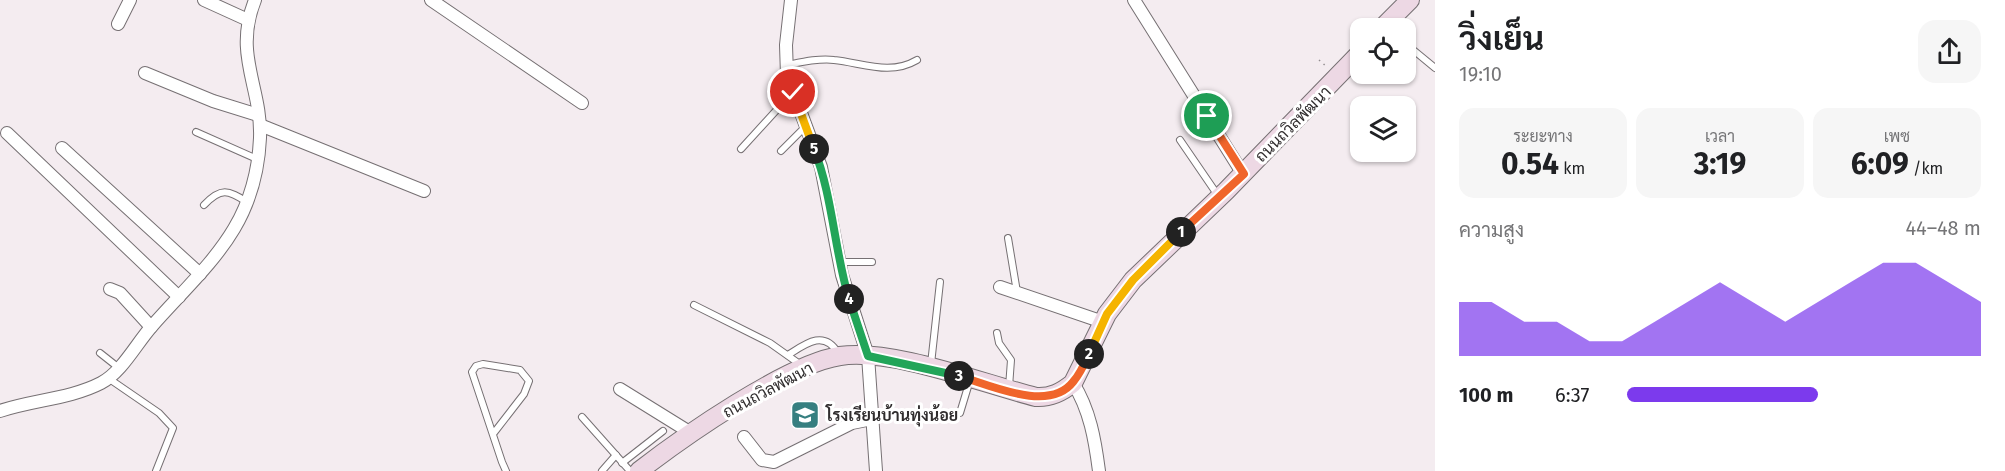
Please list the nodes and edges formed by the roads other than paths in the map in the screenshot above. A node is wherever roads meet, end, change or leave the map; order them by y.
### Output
1 (130, 0) edge
2 (204, 0) edge
3 (255, 0) edge
4 (431, 0) edge
5 (1134, 0) edge
6 (1410, 0) edge
7 (789, 1) edge
8 (1393, 18) edge
9 (248, 20) junction
10 (118, 24) dead end
11 (1416, 52) edge
12 (917, 60) dead end
13 (1350, 63) edge
14 (786, 65) junction
15 (1435, 68) edge
16 (145, 73) dead end
17 (793, 92) junction
18 (582, 103) dead end
19 (259, 120) junction
20 (806, 126) junction
21 (196, 132) dead end
22 (8, 133) dead end
23 (1180, 140) dead end
24 (62, 147) dead end
25 (741, 149) dead end
26 (781, 151) dead end
27 (257, 160) junction
28 (1244, 174) junction
29 (424, 191) dead end
30 (1219, 197) junction
31 (248, 202) junction
32 (204, 205) dead end
33 (1008, 238) dead end
34 (839, 262) junction
35 (872, 262) dead end
36 (200, 274) junction
37 (940, 282) dead end
38 (1000, 287) dead end
39 (110, 289) dead end
40 (1017, 293) junction
41 (179, 297) junction
42 (694, 305) dead end
43 (1103, 322) junction
44 (152, 327) junction
45 (997, 333) dead end
46 (100, 352) dead end
47 (788, 355) junction
48 (840, 356) junction
49 (868, 356) junction
50 (119, 368) junction
51 (803, 368) junction
52 (931, 368) junction
53 (108, 378) junction
54 (970, 379) junction
55 (1073, 383) junction
56 (620, 389) dead end
57 (1009, 390) junction
58 (0, 411) edge
59 (960, 413) dead end
60 (582, 417) dead end
61 (872, 419) junction
62 (663, 431) dead end
63 (493, 434) junction
64 (691, 434) junction
65 (744, 437) dead end
66 (616, 455) junction
67 (622, 463) junction
68 (650, 466) edge
69 (156, 471) edge
70 (506, 471) edge
71 (602, 471) edge
72 (630, 471) edge
73 (876, 471) edge
74 (1099, 471) edge

1 - 10 street
2 - 9 street
3 - 9 street
4 - 18 street
5 - 28 street
6 - 8 street
7 - 14 street
9 - 19 street
11 - 15 lane
12 - 14 lane
13 - 28 street, ถนนถวิลพัฒนา
14 - 17 street
16 - 19 street
17 - 20 street
17 - 25 lane
19 - 27 street
19 - 29 street
20 - 26 lane
20 - 34 street
21 - 27 lane
22 - 41 street
23 - 30 lane
24 - 36 street
27 - 31 street
28 - 30 street, ถนนถวิลพัฒนา
30 - 43 street, ถนนถวิลพัฒนา
31 - 32 lane
31 - 36 street
33 - 40 lane
34 - 35 lane
34 - 49 street
36 - 41 street
37 - 52 lane
38 - 40 street
39 - 44 street
40 - 43 street
41 - 44 street
42 - 47 lane
43 - 55 street, ถนนถวิลพัฒนา
44 - 50 street
45 - 57 lane
46 - 50 lane
47 - 48 lane
47 - 51 lane
48 - 49 street, ถนนถวิลพัฒนา
48 - 51 street, ถนนถวิลพัฒนา
49 - 52 street, ถนนถวิลพัฒนา
49 - 61 street
50 - 53 street
51 - 64 street, ถนนถวิลพัฒนา
52 - 54 street, ถนนถวิลพัฒนา
53 - 58 street
53 - 69 lane
54 - 57 street, ถนนถวิลพัฒนา
54 - 59 lane
55 - 57 street, ถนนถวิลพัฒนา
55 - 74 street
56 - 64 street
60 - 66 lane
61 - 65 street
61 - 73 street
62 - 67 lane
63 - 63 lane
63 - 70 lane
64 - 68 street, ถนนถวิลพัฒนา
66 - 67 lane
66 - 71 lane
67 - 72 lane

